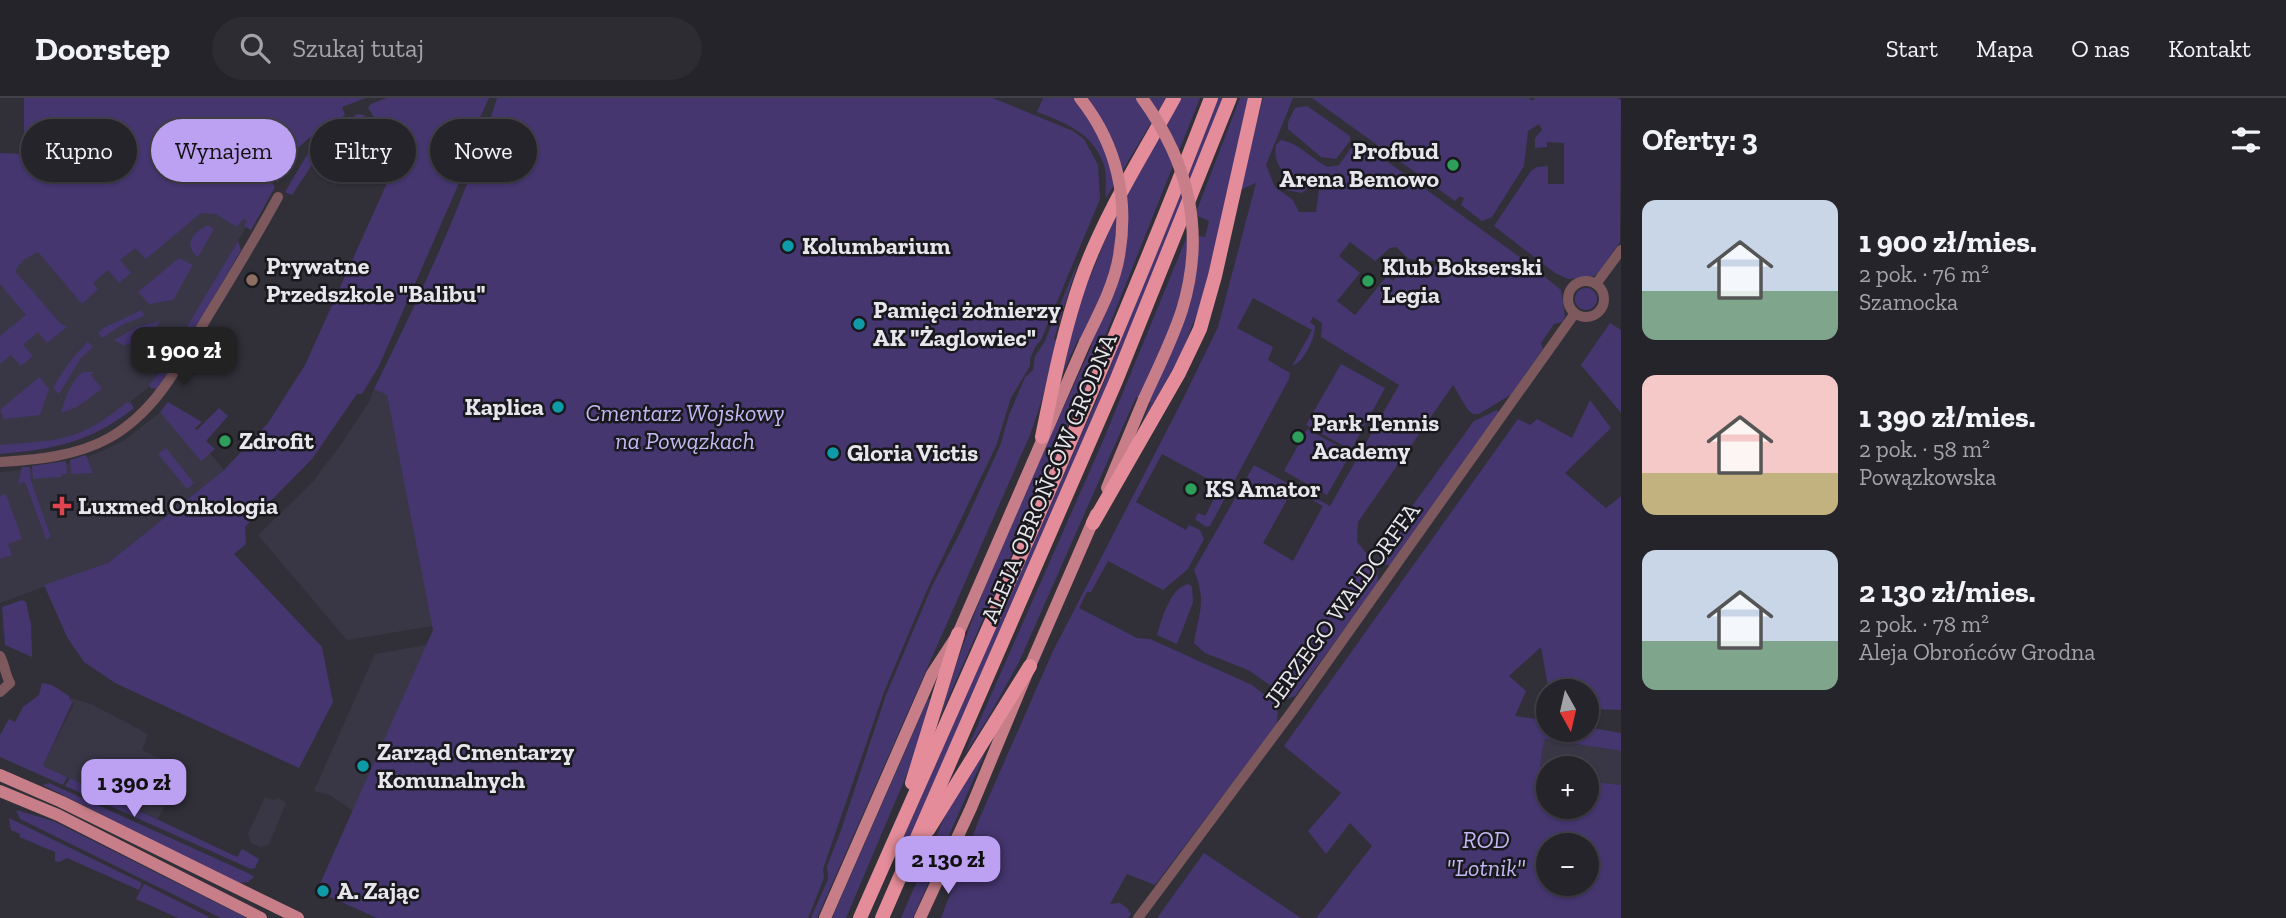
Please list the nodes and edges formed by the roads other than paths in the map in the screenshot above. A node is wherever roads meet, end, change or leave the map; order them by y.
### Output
1 (1080, 98) edge
2 (1142, 98) edge
3 (1174, 98) edge
4 (1210, 98) edge
5 (1230, 98) edge
6 (1255, 98) edge
7 (278, 197) dead end
8 (1621, 250) edge
9 (1596, 284) junction
10 (1575, 313) junction
11 (1042, 437) junction
12 (0, 462) edge
13 (1093, 523) junction
14 (958, 634) junction
15 (0, 656) edge
16 (1030, 666) junction
17 (1, 670) edge
18 (0, 692) edge
19 (0, 775) edge
20 (0, 791) edge
21 (895, 838) junction
22 (902, 873) junction
23 (261, 918) edge
24 (298, 918) edge
25 (825, 918) edge
26 (860, 918) edge
27 (883, 918) edge
28 (920, 918) edge
29 (1138, 918) edge

1 - 11 main road, ALEJA OBROŃCÓW GRODNA, bridge
2 - 13 main road, bridge
3 - 11 highway
4 - 21 highway, ALEJA OBROŃCÓW GRODNA
5 - 22 highway, ALEJA OBROŃCÓW GRODNA
6 - 13 highway
7 - 12 street
8 - 9 street
9 - 10 street
9 - 10 street
10 - 29 street, JERZEGO WALDORFFA
11 - 14 main road, ALEJA OBROŃCÓW GRODNA
13 - 16 main road
14 - 21 highway
14 - 25 main road, ALEJA OBROŃCÓW GRODNA
15 - 17 street
16 - 22 highway
16 - 28 main road
17 - 18 street
19 - 24 main road
20 - 23 main road
21 - 26 highway
22 - 27 highway

